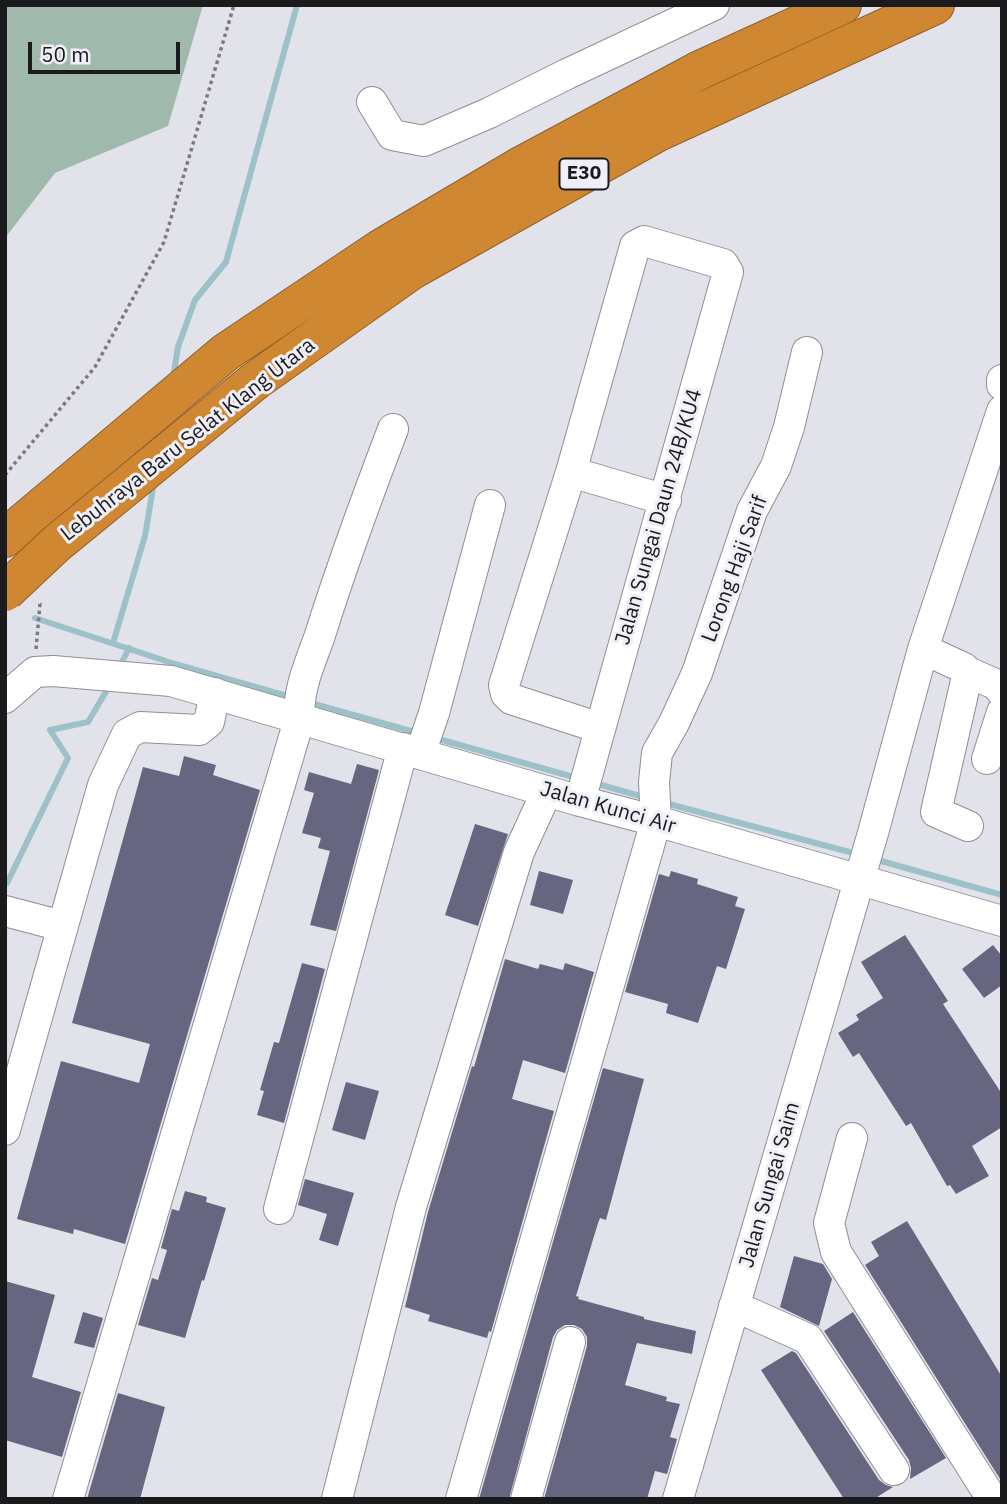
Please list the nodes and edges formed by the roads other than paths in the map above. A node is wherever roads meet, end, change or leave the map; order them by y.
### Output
1 (714, 5) edge
2 (842, 5) edge
3 (935, 5) edge
4 (372, 102) dead end
5 (807, 352) dead end
6 (1002, 411) edge
7 (393, 429) dead end
8 (570, 471) junction
9 (666, 499) junction
10 (490, 505) dead end
11 (5, 538) edge
12 (23, 598) edge
13 (923, 649) junction
14 (968, 672) junction
15 (1002, 692) edge
16 (215, 693) junction
17 (5, 698) edge
18 (299, 711) junction
19 (1002, 712) edge
20 (600, 727) junction
21 (416, 748) junction
22 (987, 759) dead end
23 (585, 784) junction
24 (547, 791) junction
25 (655, 803) junction
26 (968, 826) dead end
27 (860, 875) junction
28 (5, 911) edge
29 (1002, 921) edge
30 (62, 926) junction
31 (5, 1130) edge
32 (852, 1138) dead end
33 (279, 1209) dead end
34 (734, 1306) junction
35 (570, 1342) dead end
36 (894, 1470) dead end
37 (68, 1499) edge
38 (337, 1499) edge
39 (461, 1499) edge
40 (526, 1499) edge
41 (678, 1499) edge
42 (992, 1499) edge

1 - 4 street
2 - 11 highway, Lebuhraya Baru Selat Klang Utara / E30
3 - 12 highway, Lebuhraya Baru Selat Klang Utara / E30, bridge
5 - 25 street, Lorong Haji Sarif
6 - 13 street, Jalan Sungai Saim
7 - 18 street
8 - 9 street
8 - 9 street, Jalan Sungai Daun 24B/KU4
8 - 20 street
9 - 20 street, Jalan Sungai Daun 24B/KU4
10 - 21 street
13 - 14 street
13 - 27 street, Jalan Sungai Saim
14 - 15 street
14 - 26 street
16 - 17 street, Jalan Kunci Air
16 - 18 street, Jalan Kunci Air
16 - 30 street
18 - 21 street, Jalan Kunci Air
18 - 37 street
19 - 22 street
20 - 23 street, Jalan Sungai Daun 24B/KU4
21 - 24 street, Jalan Kunci Air
21 - 33 street
23 - 24 street, Jalan Kunci Air
23 - 25 street, Jalan Kunci Air
24 - 38 street
25 - 27 street, Jalan Kunci Air
25 - 39 street, Lorong Haji Sarif
27 - 29 street, Jalan Kunci Air
27 - 34 street, Jalan Sungai Saim
28 - 30 street
30 - 31 street
32 - 42 street
34 - 36 street
34 - 41 street, Jalan Sungai Saim
35 - 40 street

